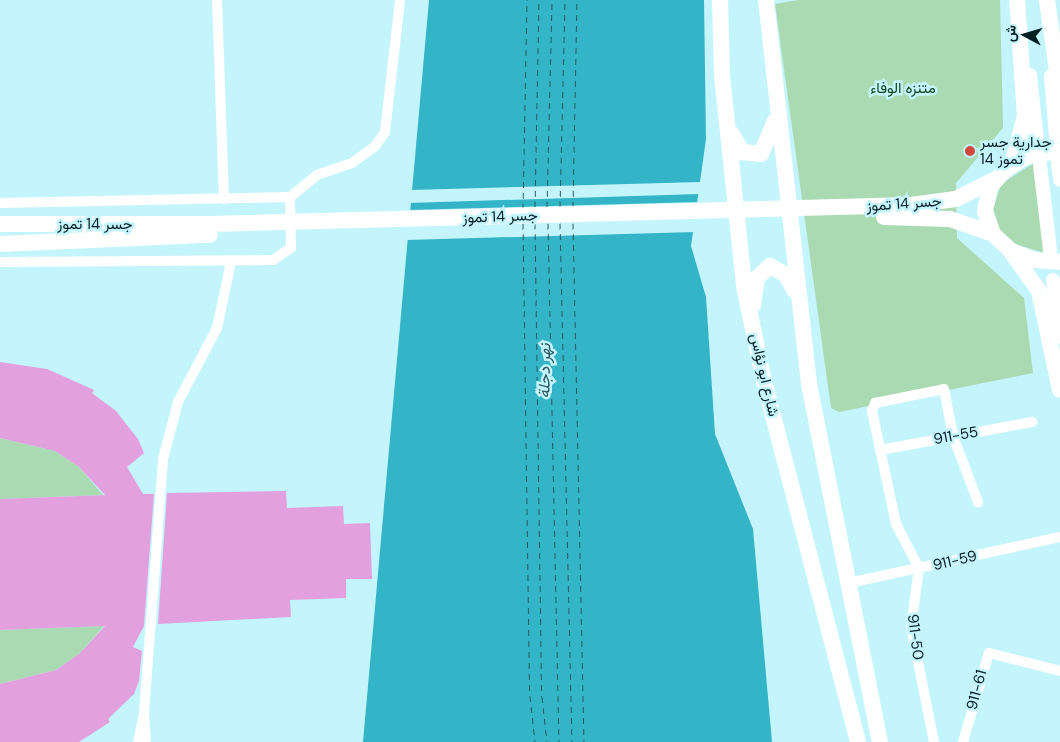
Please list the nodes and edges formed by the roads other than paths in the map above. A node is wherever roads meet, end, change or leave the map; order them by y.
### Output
1 (217, 0) edge
2 (400, 0) edge
3 (720, 0) edge
4 (766, 0) edge
5 (1019, 0) edge
6 (1045, 0) edge
7 (1057, 51) edge
8 (772, 59) junction
9 (722, 75) junction
10 (1060, 91) edge
11 (1037, 140) dead end
12 (1058, 150) edge
13 (1012, 164) junction
14 (1040, 165) dead end
15 (994, 180) junction
16 (1060, 180) edge
17 (290, 197) junction
18 (224, 199) junction
19 (0, 204) edge
20 (0, 224) edge
21 (993, 234) junction
22 (0, 244) edge
23 (1011, 251) junction
24 (1055, 256) edge
25 (0, 262) edge
26 (231, 262) junction
27 (1053, 280) dead end
28 (802, 334) junction
29 (1060, 337) edge
30 (763, 377) junction
31 (1060, 390) edge
32 (1032, 422) dead end
33 (953, 436) junction
34 (880, 450) junction
35 (978, 502) dead end
36 (1060, 537) edge
37 (919, 568) junction
38 (849, 583) junction
39 (1060, 671) edge
40 (144, 713) junction
41 (138, 742) edge
42 (146, 742) edge
43 (858, 742) edge
44 (880, 742) edge
45 (934, 742) edge
46 (963, 742) edge

1 - 18 street
2 - 17 street
3 - 9 main road, شارع ابو نؤاس
4 - 8 main road
5 - 11 main road
5 - 13 main road
6 - 7 main road
6 - 12 main road
7 - 10 main road
8 - 9 main road
8 - 28 main road
9 - 30 main road, شارع ابو نؤاس
12 - 13 main road, جسر 14 تموز
12 - 16 main road
13 - 15 main road, جسر 14 تموز
14 - 24 main road
15 - 20 main road, جسر 14 تموز
15 - 21 main road
17 - 18 street
17 - 26 street
18 - 19 street
21 - 22 main road, جسر 14 تموز
21 - 23 main road
23 - 24 main road
23 - 31 main road
25 - 26 street
26 - 40 street
27 - 29 main road
28 - 30 main road
28 - 38 main road
30 - 43 main road, شارع ابو نؤاس
32 - 33 street, 911-55
33 - 34 street, 911-55
33 - 34 street
33 - 35 street
34 - 37 street
36 - 37 street, 911-59
37 - 38 street, 911-59
37 - 45 street, 911-50
38 - 44 main road
39 - 46 street, 911-61
40 - 41 street
40 - 42 street

